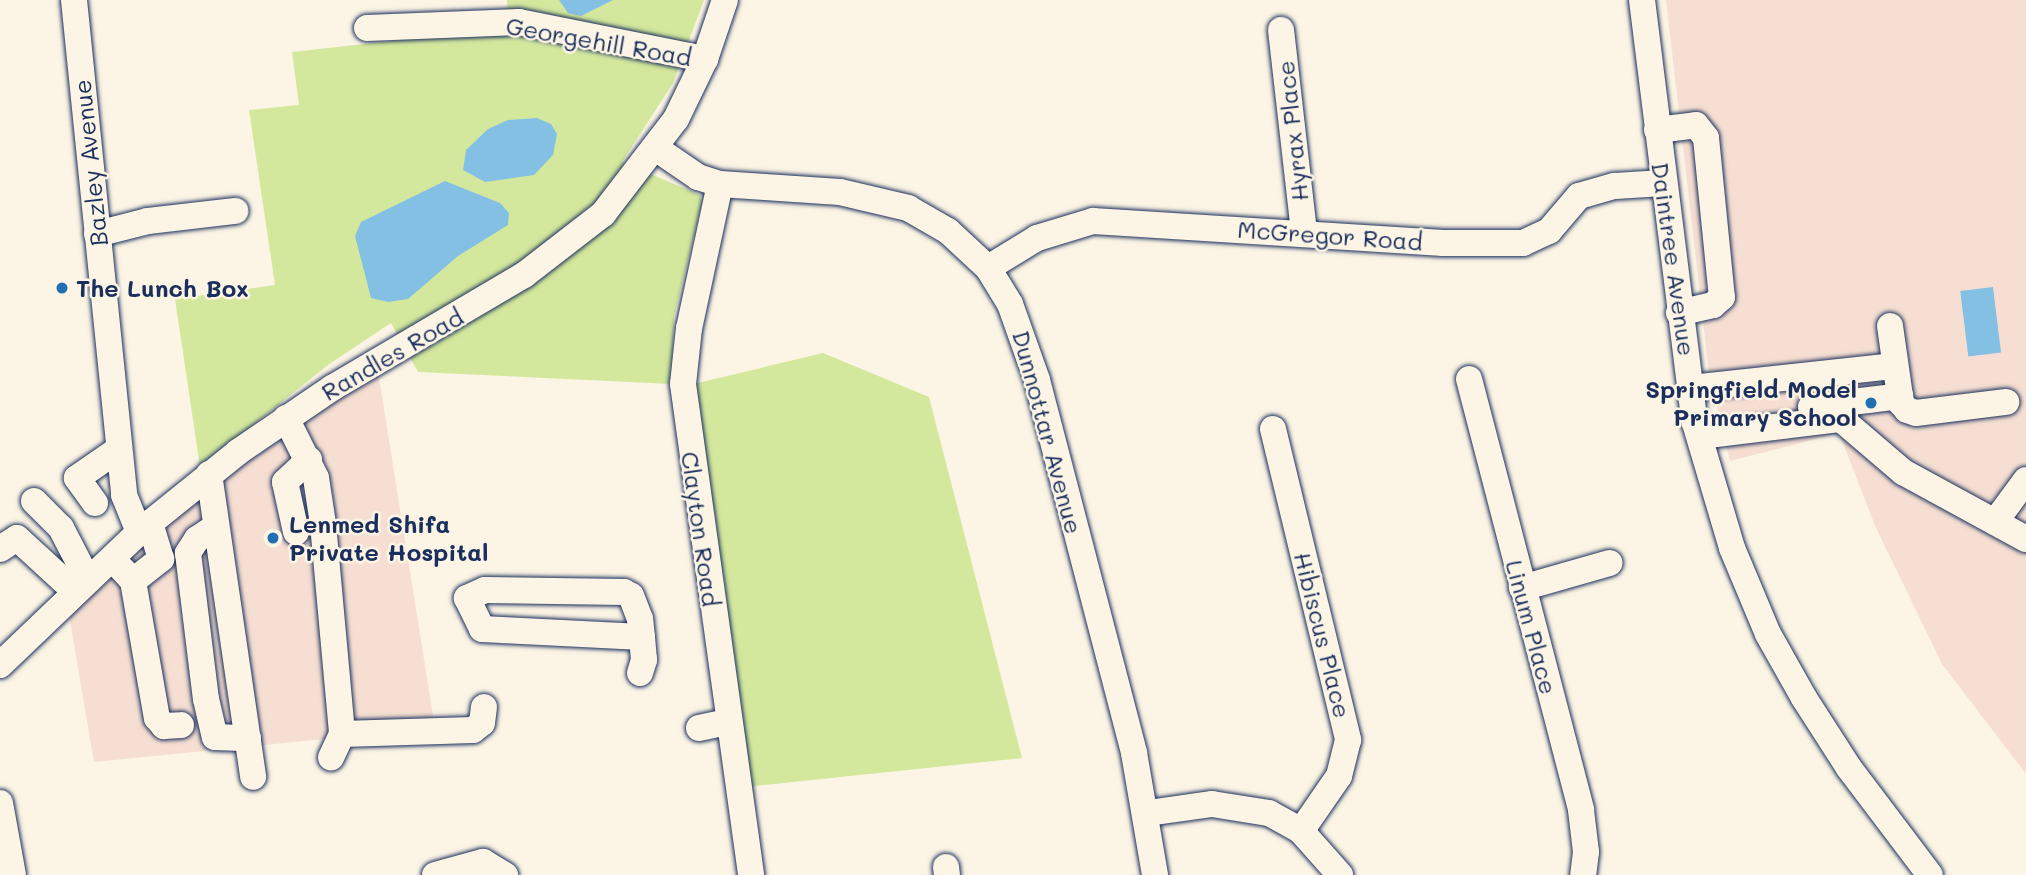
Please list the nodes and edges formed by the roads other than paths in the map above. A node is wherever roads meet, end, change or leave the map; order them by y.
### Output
1 (74, 0) edge
2 (725, 0) edge
3 (1642, 0) edge
4 (367, 28) dead end
5 (1280, 30) dead end
6 (705, 59) junction
7 (1657, 130) junction
8 (657, 149) junction
9 (1663, 183) junction
10 (720, 184) junction
11 (236, 211) dead end
12 (1304, 233) junction
13 (97, 234) junction
14 (988, 268) junction
15 (1679, 313) junction
16 (1890, 326) dead end
17 (1895, 366) junction
18 (1469, 379) dead end
19 (1691, 388) junction
20 (1900, 396) junction
21 (2006, 402) dead end
22 (286, 418) junction
23 (1273, 429) dead end
24 (1698, 430) junction
25 (119, 449) junction
26 (309, 460) junction
27 (202, 480) junction
28 (2026, 480) edge
29 (34, 500) dead end
30 (95, 503) dead end
31 (1995, 522) junction
32 (149, 524) junction
33 (215, 527) junction
34 (296, 532) dead end
35 (2026, 539) edge
36 (190, 544) junction
37 (0, 549) edge
38 (112, 558) junction
39 (1609, 563) dead end
40 (132, 581) junction
41 (82, 586) junction
42 (1522, 589) junction
43 (235, 637) junction
44 (642, 637) junction
45 (199, 646) junction
46 (2, 660) edge
47 (640, 673) dead end
48 (484, 707) dead end
49 (728, 722) junction
50 (181, 725) dead end
51 (699, 728) dead end
52 (342, 734) junction
53 (248, 738) junction
54 (331, 758) dead end
55 (253, 777) dead end
56 (0, 803) edge
57 (1148, 813) junction
58 (1301, 831) junction
59 (13, 875) edge
60 (435, 875) edge
61 (505, 875) edge
62 (751, 875) edge
63 (1155, 875) edge
64 (1340, 875) edge
65 (1583, 875) edge
66 (1930, 875) edge

1 - 13 street, Bazley Avenue
2 - 6 street, Randles Road
3 - 7 street, Daintree Avenue
4 - 6 street, Georgehill Road
5 - 12 street, Hyrax Place
6 - 8 street, Randles Road
7 - 9 street, Daintree Avenue
7 - 15 street
8 - 10 street, Dunnottar Avenue
8 - 22 street, Randles Road
9 - 12 street, McGregor Road
9 - 15 street, Daintree Avenue
10 - 14 street, Dunnottar Avenue
10 - 49 street, Clayton Road
11 - 13 street
12 - 14 street, McGregor Road
13 - 25 street, Bazley Avenue
14 - 57 street, Dunnottar Avenue
15 - 19 street, Daintree Avenue
16 - 17 street
17 - 19 street
17 - 20 street
18 - 42 street, Linum Place
19 - 24 street, Daintree Avenue
20 - 21 street
20 - 24 street
22 - 26 street
22 - 27 street, Randles Road
23 - 58 street, Hibiscus Place
24 - 31 street
24 - 66 street, Daintree Avenue
25 - 30 street
25 - 32 street, Bazley Avenue
26 - 34 street
26 - 52 street
27 - 32 street, Randles Road
27 - 33 street
27 - 36 street
28 - 31 street
29 - 41 street
31 - 35 street
32 - 36 street
32 - 38 street, Randles Road
32 - 40 street, Bazley Avenue
33 - 36 street
33 - 43 street
36 - 45 street
37 - 41 street
38 - 40 street
38 - 41 street, Randles Road
39 - 42 street
40 - 50 street
41 - 46 street, Randles Road
42 - 65 street, Linum Place
43 - 45 street
43 - 53 street
44 - 44 street
44 - 47 street
45 - 53 street
48 - 52 street
49 - 51 street
49 - 62 street, Clayton Road
52 - 54 street
53 - 55 street
56 - 59 street
57 - 58 street
57 - 63 street, Dunnottar Avenue
58 - 64 street
60 - 61 street

